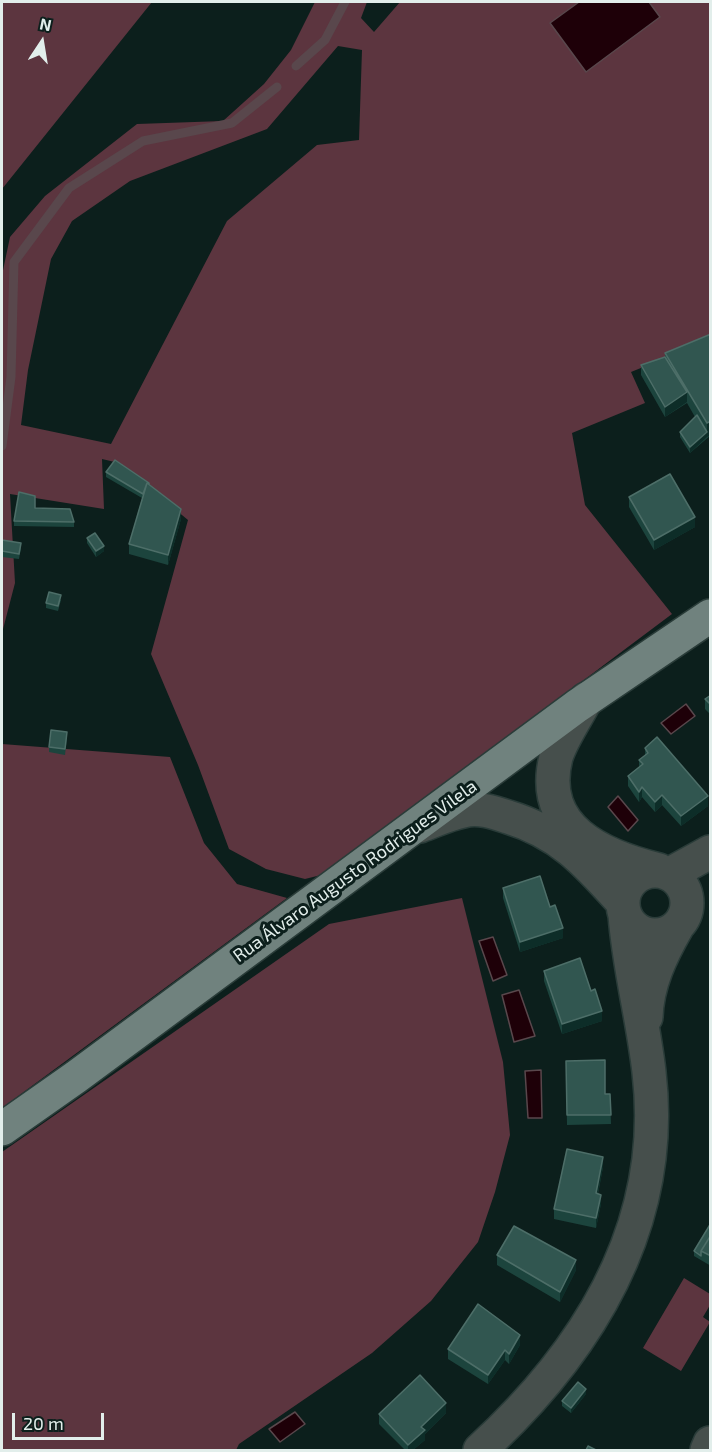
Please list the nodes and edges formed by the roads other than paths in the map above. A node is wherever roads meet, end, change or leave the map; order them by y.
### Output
1 (711, 616) edge
2 (586, 699) junction
3 (499, 765) junction
4 (552, 783) junction
5 (527, 823) junction
6 (410, 830) junction
7 (711, 852) edge
8 (664, 872) junction
9 (711, 879) edge
10 (624, 909) junction
11 (682, 919) junction
12 (644, 1038) junction
13 (2, 1129) edge
14 (711, 1443) edge
15 (480, 1450) edge
16 (707, 1450) edge

1 - 2 main road, Rua Álvaro Augusto Rodrigues Vilela
2 - 3 main road, Rua Álvaro Augusto Rodrigues Vilela
2 - 4 street
3 - 4 street
3 - 5 street
3 - 6 main road, Rua Álvaro Augusto Rodrigues Vilela
4 - 8 street
5 - 6 street
5 - 10 street
6 - 13 main road, Rua Álvaro Augusto Rodrigues Vilela
7 - 8 street
8 - 10 street
8 - 11 street
9 - 11 street
10 - 11 street
10 - 12 street
11 - 12 street
12 - 15 street
14 - 16 street

